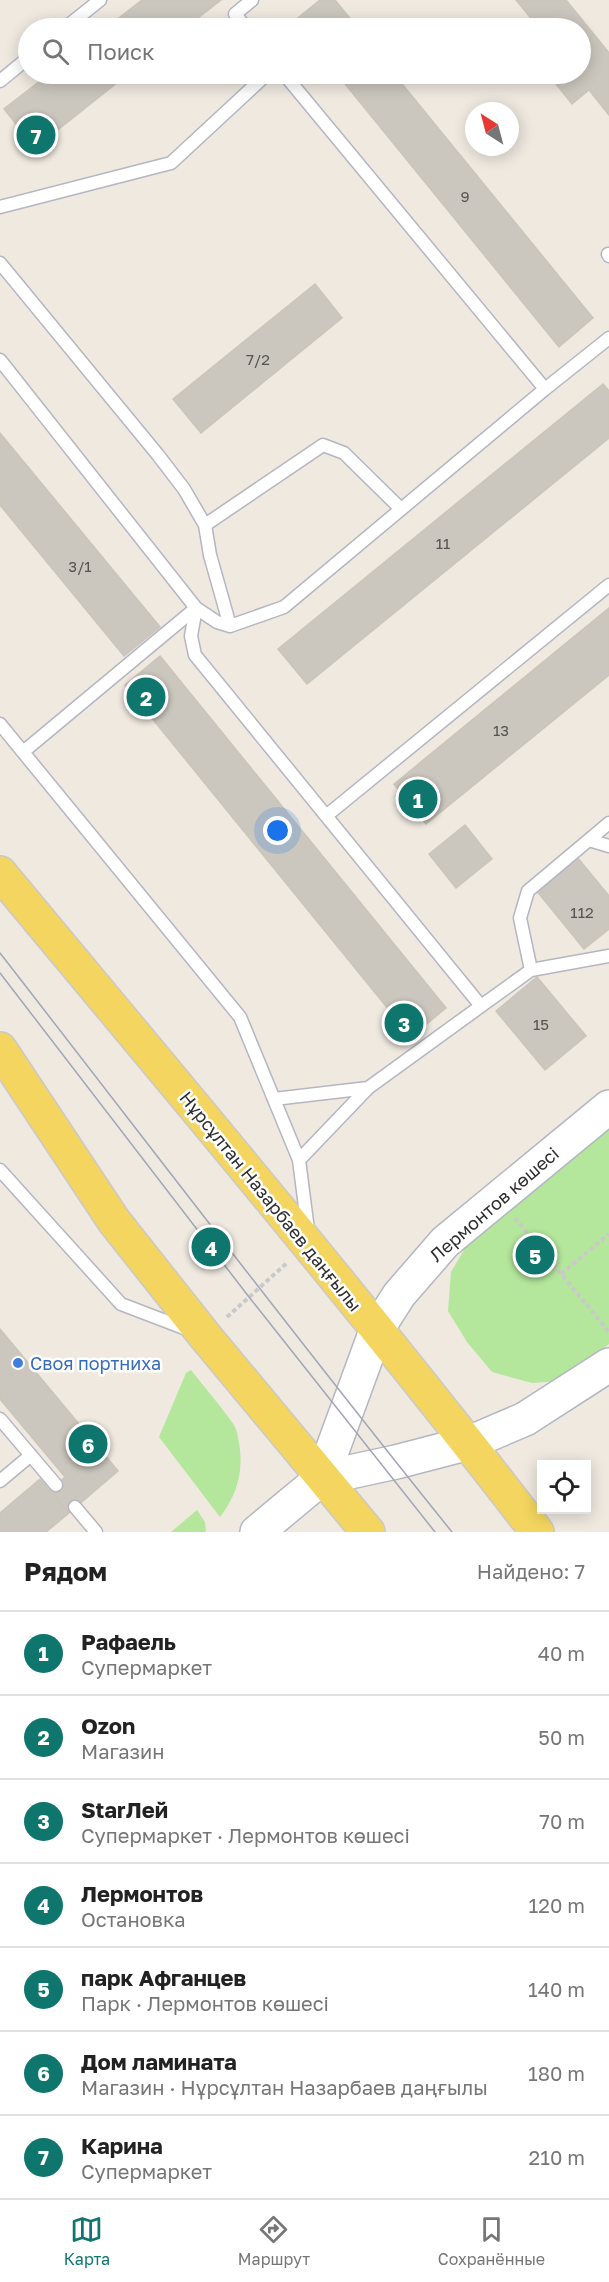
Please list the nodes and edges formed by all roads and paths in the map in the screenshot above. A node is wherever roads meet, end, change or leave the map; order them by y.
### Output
1 (100, 0) edge
2 (252, 0) edge
3 (78, 18) edge
4 (238, 18) edge
5 (18, 66) edge
6 (0, 81) edge
7 (256, 84) edge
8 (292, 84) edge
9 (0, 207) edge
10 (0, 263) edge
11 (609, 338) edge
12 (0, 360) edge
13 (545, 389) junction
14 (401, 509) junction
15 (205, 525) junction
16 (609, 585) edge
17 (196, 608) junction
18 (230, 626) junction
19 (0, 724) edge
20 (23, 752) junction
21 (326, 816) junction
22 (609, 823) edge
23 (589, 840) junction
24 (609, 846) edge
25 (0, 873) edge
26 (609, 956) edge
27 (531, 970) junction
28 (481, 1006) junction
29 (0, 1049) edge
30 (368, 1088) junction
31 (274, 1099) junction
32 (609, 1107) edge
33 (299, 1160) junction
34 (0, 1170) edge
35 (515, 1217) dead end
36 (609, 1234) edge
37 (299, 1254) junction
38 (561, 1274) junction
39 (216, 1327) junction
40 (376, 1331) junction
41 (609, 1332) edge
42 (607, 1370) edge
43 (0, 1419) edge
44 (469, 1443) junction
45 (31, 1455) junction
46 (322, 1478) junction
47 (0, 1481) edge
48 (56, 1485) dead end
49 (75, 1507) dead end
50 (96, 1532) edge
51 (256, 1532) edge
52 (368, 1532) edge
53 (537, 1532) edge

1 - 3 lane
2 - 4 lane
5 - 6 lane
7 - 9 lane
8 - 13 lane
10 - 15 lane
11 - 13 lane
12 - 17 lane
13 - 14 lane
14 - 15 lane
14 - 18 lane
15 - 18 lane
16 - 21 lane
17 - 18 lane
17 - 20 lane
17 - 21 lane
19 - 20 lane
20 - 31 lane
21 - 28 lane
22 - 23 lane
23 - 24 lane
23 - 27 lane
25 - 37 main road, Нұрсұлтан Назарбаев даңғылы
26 - 27 lane
27 - 28 lane
28 - 30 lane
29 - 39 main road
30 - 31 lane
30 - 33 lane
31 - 33 lane
32 - 40 main road, Лермонтов көшесі
33 - 37 lane
34 - 39 lane
35 - 38 path
36 - 38 path
37 - 39 path
37 - 40 main road, Нұрсұлтан Назарбаев даңғылы
38 - 41 path
39 - 46 main road
40 - 44 main road, Нұрсұлтан Назарбаев даңғылы
40 - 46 main road, Лермонтов көшесі
42 - 44 main road
43 - 45 lane
44 - 46 main road
44 - 53 main road, Нұрсұлтан Назарбаев даңғылы
45 - 47 lane
45 - 48 lane
46 - 51 main road
46 - 52 main road
49 - 50 lane

